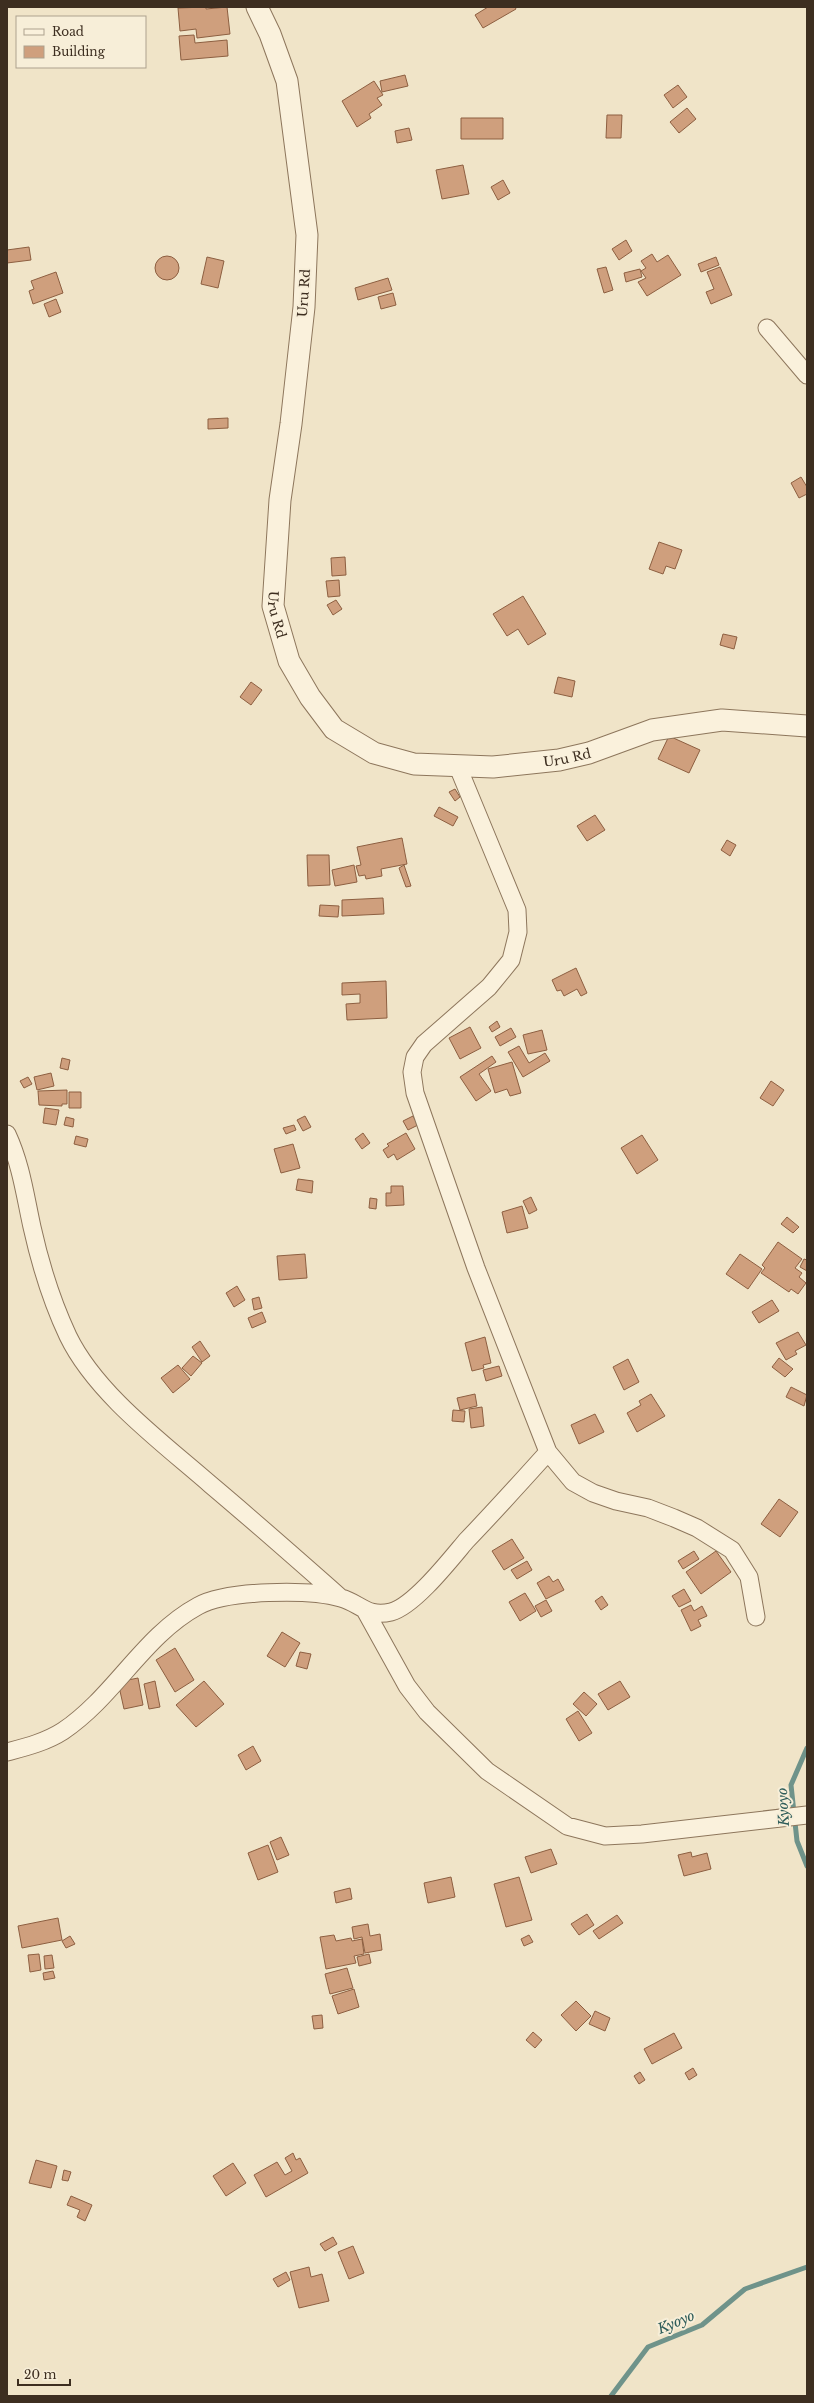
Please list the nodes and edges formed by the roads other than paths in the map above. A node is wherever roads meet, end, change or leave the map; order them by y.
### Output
1 (257, 7) edge
2 (767, 328) dead end
3 (807, 375) edge
4 (807, 726) edge
5 (458, 767) junction
6 (7, 1134) edge
7 (548, 1452) junction
8 (341, 1598) junction
9 (366, 1612) junction
10 (756, 1617) dead end
11 (7, 1752) edge
12 (807, 1815) edge

1 - 5 street, Uru Rd
2 - 3 street
4 - 5 street, Uru Rd
5 - 7 street
6 - 8 street
7 - 9 street
7 - 10 street
8 - 9 street
8 - 11 street
9 - 12 street

